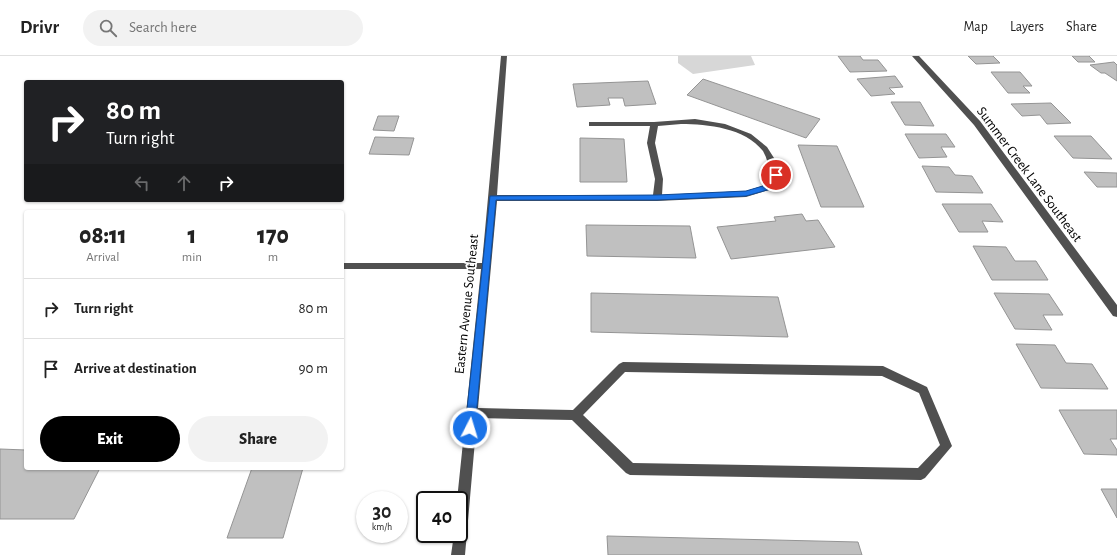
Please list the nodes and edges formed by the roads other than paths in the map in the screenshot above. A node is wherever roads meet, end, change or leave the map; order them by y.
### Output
1 (504, 56) edge
2 (915, 56) edge
3 (592, 124) dead end
4 (654, 124) junction
5 (493, 198) junction
6 (657, 198) junction
7 (344, 266) edge
8 (486, 266) junction
9 (1117, 313) edge
10 (471, 413) junction
11 (576, 415) junction
12 (458, 555) edge

1 - 5 street, Eastern Avenue Southeast
2 - 9 street, Summer Creek Lane Southeast
3 - 4 street
4 - 6 street
4 - 6 street
5 - 6 street
5 - 8 street, Eastern Avenue Southeast
7 - 8 street
8 - 10 street, Eastern Avenue Southeast
10 - 11 street
10 - 12 street, Eastern Avenue Southeast
11 - 11 street

